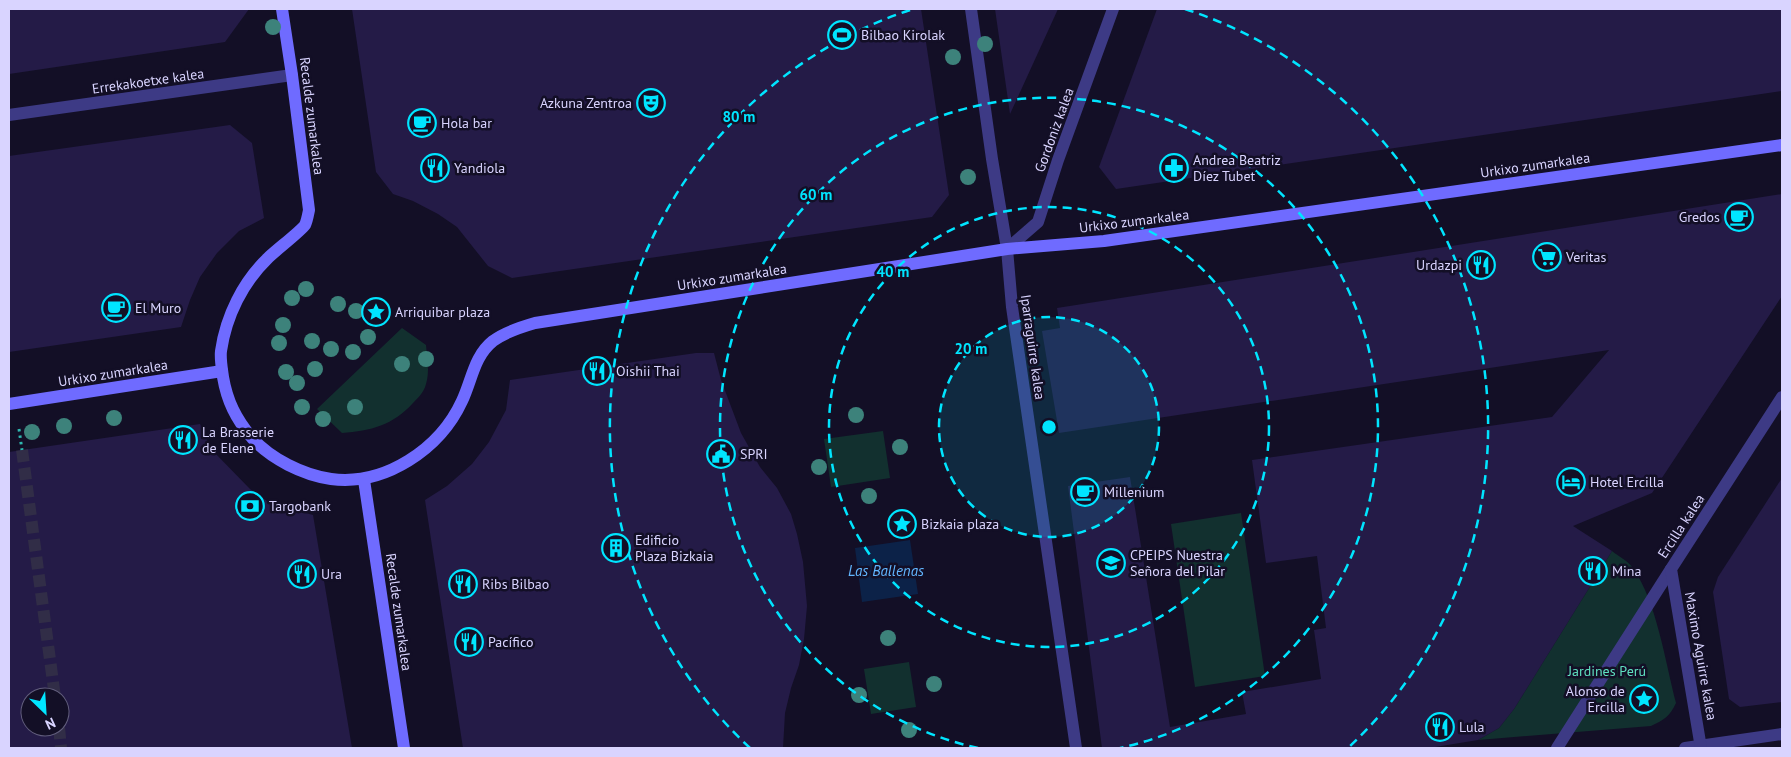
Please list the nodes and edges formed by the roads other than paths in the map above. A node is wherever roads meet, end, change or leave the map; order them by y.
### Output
1 (282, 9) edge
2 (971, 9) edge
3 (1113, 9) edge
4 (292, 75) junction
5 (9, 115) edge
6 (1782, 145) edge
7 (1006, 249) junction
8 (222, 371) junction
9 (1782, 398) edge
10 (9, 404) edge
11 (364, 480) junction
12 (1671, 570) junction
13 (1782, 734) edge
14 (1701, 747) edge
15 (404, 748) edge
16 (1076, 748) edge
17 (1558, 748) edge
18 (1685, 748) edge

1 - 4 main road, Recalde zumarkalea
2 - 7 street, Iparraguirre kalea
3 - 7 street, Gordoniz kalea
4 - 5 street, Errekakoetxe kalea
4 - 8 main road, Recalde zumarkalea
6 - 7 main road, Urkixo zumarkalea
7 - 11 main road, Urkixo zumarkalea
7 - 16 street, Iparraguirre kalea
8 - 10 main road, Urkixo zumarkalea
8 - 11 main road
9 - 12 street, Ercilla kalea
11 - 15 main road, Recalde zumarkalea
12 - 14 street, Maximo Aguirre kalea
12 - 17 street, Ercilla kalea
13 - 14 street
14 - 18 street

